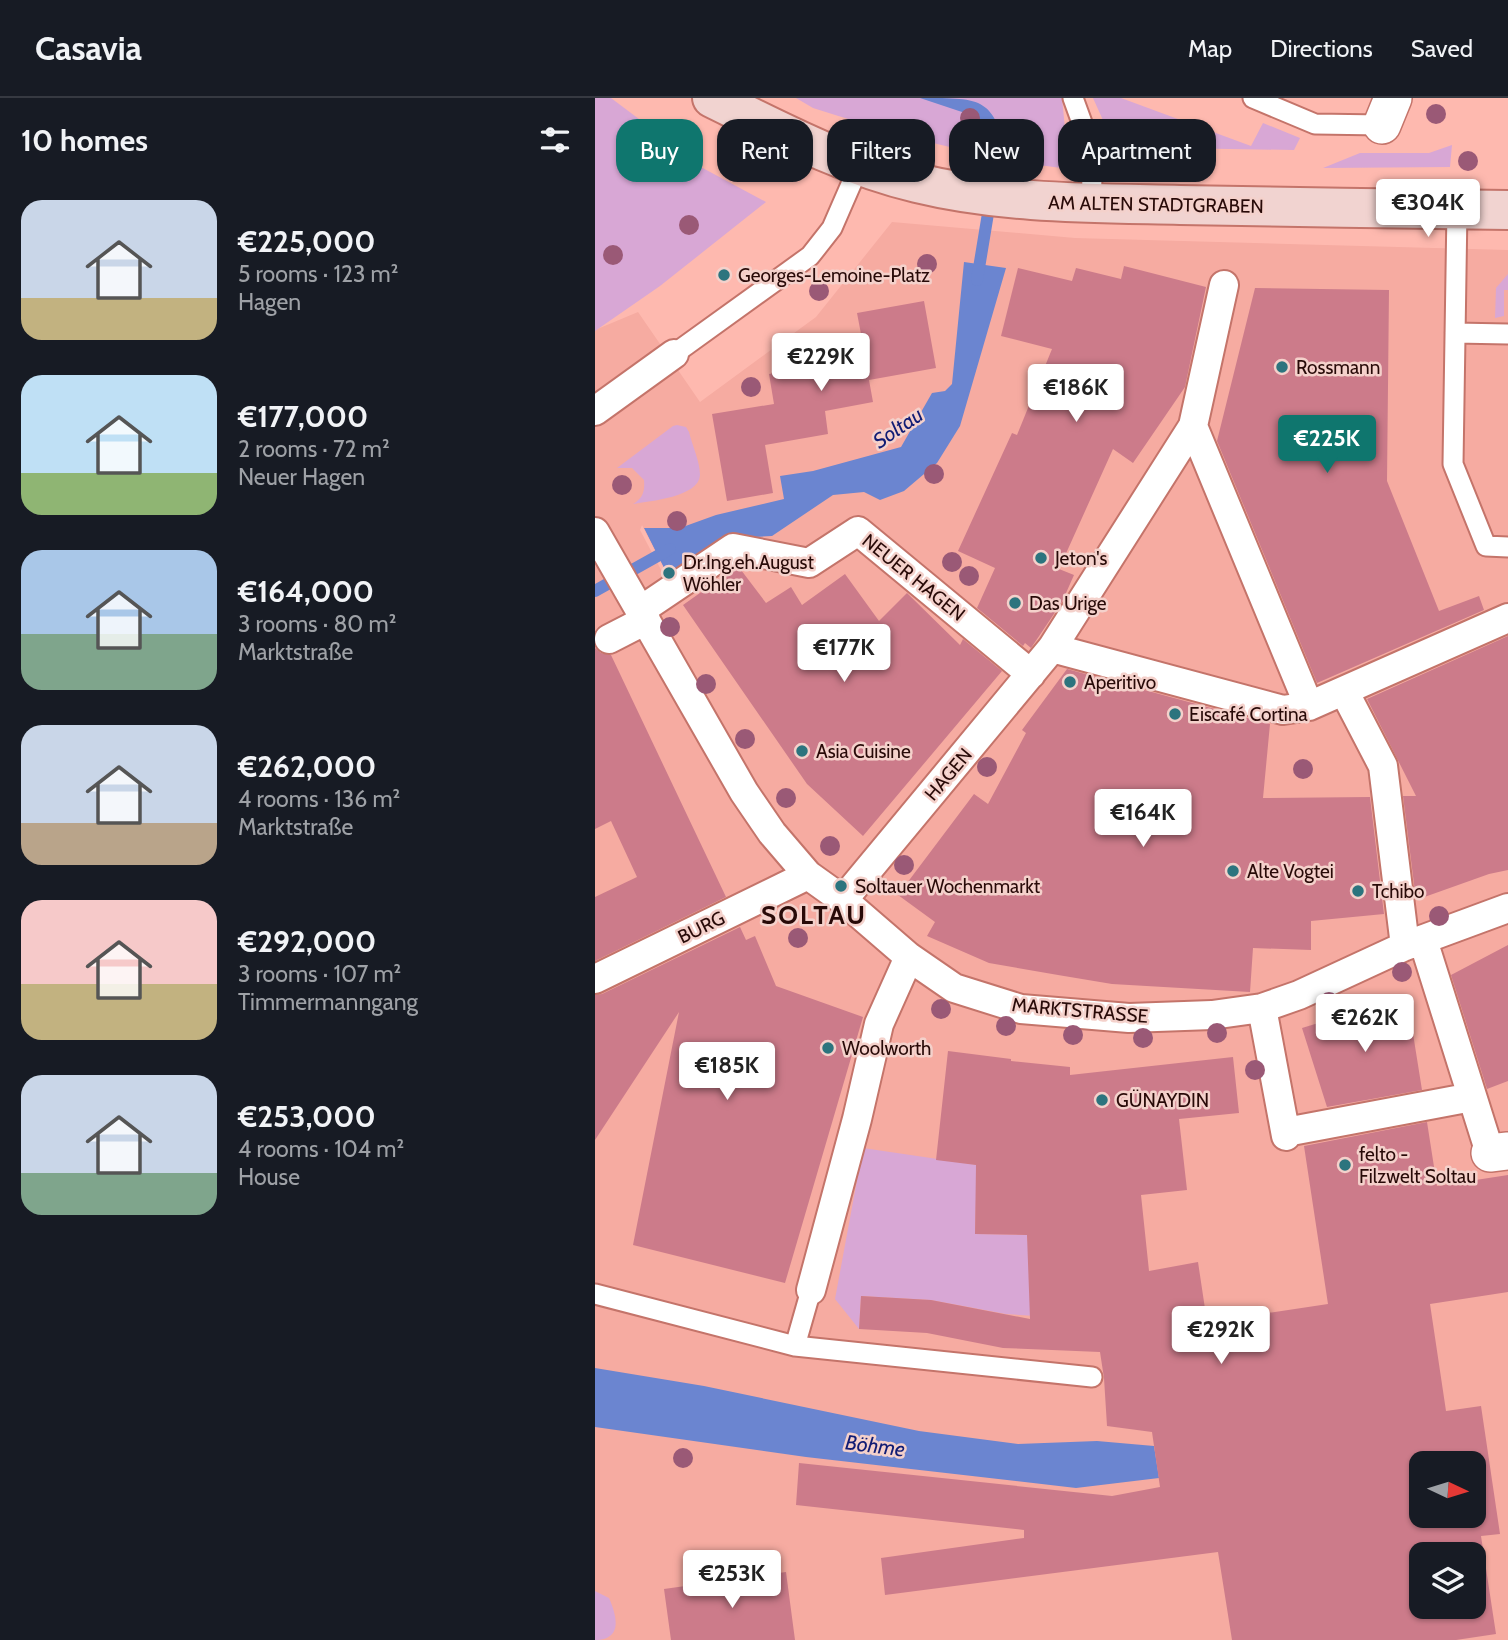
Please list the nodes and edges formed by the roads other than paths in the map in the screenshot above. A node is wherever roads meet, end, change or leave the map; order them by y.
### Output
1 (712, 98) edge
2 (1073, 98) edge
3 (1253, 98) edge
4 (1387, 112) edge
5 (827, 153) edge
6 (852, 182) edge
7 (916, 182) edge
8 (1091, 203) junction
9 (1457, 209) junction
10 (1508, 210) edge
11 (1224, 285) dead end
12 (1455, 333) junction
13 (1508, 334) edge
14 (674, 354) joint
15 (595, 411) edge
16 (1193, 426) junction
17 (598, 537) edge
18 (1508, 547) edge
19 (641, 612) junction
20 (1508, 618) edge
21 (609, 639) dead end
22 (1052, 648) junction
23 (1031, 674) junction
24 (1343, 691) junction
25 (1308, 706) junction
26 (808, 875) junction
27 (843, 900) junction
28 (1508, 908) edge
29 (1414, 943) junction
30 (909, 957) junction
31 (595, 979) edge
32 (1262, 1008) junction
33 (1472, 1097) junction
34 (1499, 1152) edge
35 (811, 1290) joint
36 (595, 1294) edge
37 (795, 1346) junction
38 (1092, 1377) dead end

1 - 5 main road, AM ALTEN STADTGRABEN
2 - 8 lane
3 - 4 lane
6 - 14 lane
7 - 8 main road, AM ALTEN STADTGRABEN
8 - 9 main road, AM ALTEN STADTGRABEN
9 - 10 main road, AM ALTEN STADTGRABEN
9 - 12 lane
11 - 16 street, HAGEN
12 - 13 lane
12 - 18 lane
14 - 15 street
16 - 22 street, HAGEN
16 - 25 street
17 - 19 street, MARKTSTRASSE
19 - 21 street
19 - 23 street, NEUER HAGEN
19 - 26 street, MARKTSTRASSE
20 - 24 street
22 - 23 street, HAGEN
22 - 25 street
23 - 27 street, HAGEN
24 - 25 street
24 - 29 street
26 - 27 street, MARKTSTRASSE
26 - 31 street, BURG
27 - 30 street, MARKTSTRASSE
28 - 29 street, MARKTSTRASSE
29 - 32 street, MARKTSTRASSE
29 - 33 street
30 - 32 street, MARKTSTRASSE
30 - 35 street
32 - 33 street
33 - 34 street
35 - 37 lane
36 - 37 lane
37 - 38 lane

